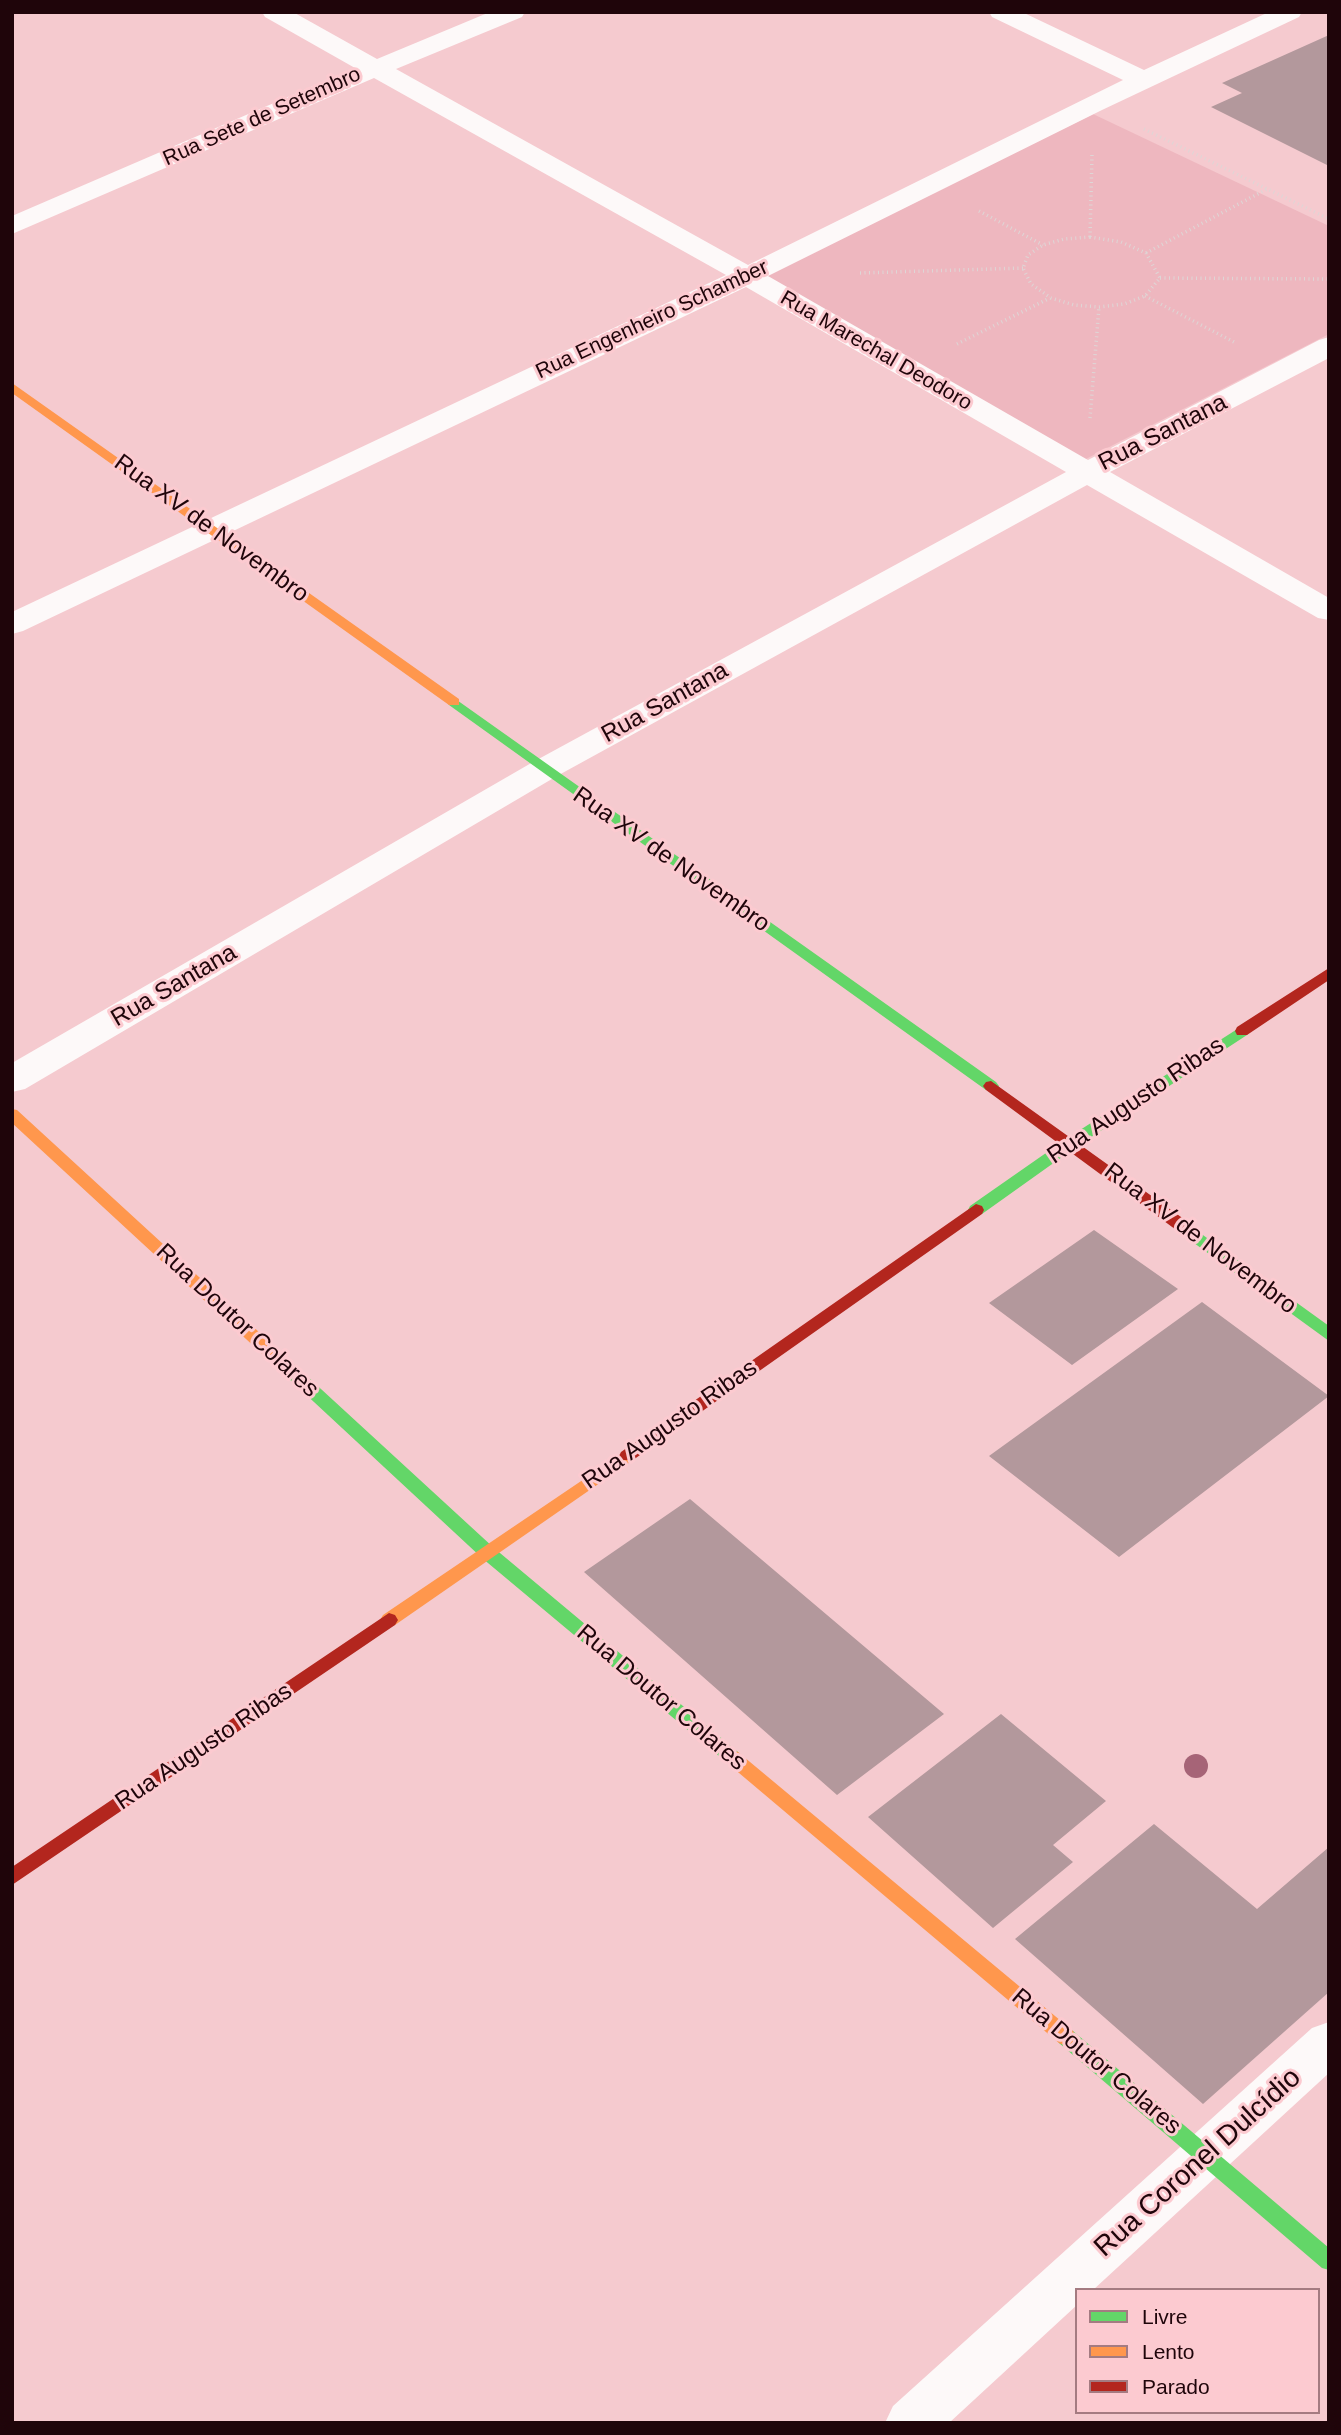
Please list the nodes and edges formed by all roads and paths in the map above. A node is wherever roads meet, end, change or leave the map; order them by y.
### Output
1 (274, 12) edge
2 (513, 12) edge
3 (1000, 12) edge
4 (1290, 12) edge
5 (373, 69) junction
6 (1144, 80) junction
7 (1093, 104) junction
8 (932, 185) junction
9 (1267, 189) junction
10 (1329, 219) edge
11 (12, 226) edge
12 (1090, 237) junction
13 (1043, 245) junction
14 (1146, 253) junction
15 (1023, 268) junction
16 (857, 273) dead end
17 (747, 276) junction
18 (1160, 278) junction
19 (1329, 279) edge
20 (1144, 296) junction
21 (1051, 298) junction
22 (1099, 307) junction
23 (1329, 346) edge
24 (909, 369) junction
25 (1286, 369) junction
26 (12, 387) edge
27 (1086, 473) junction
28 (211, 529) junction
29 (1329, 611) edge
30 (12, 624) edge
31 (545, 769) junction
32 (1329, 973) edge
33 (12, 1080) edge
34 (12, 1114) edge
35 (1071, 1143) junction
36 (1329, 1335) edge
37 (488, 1553) junction
38 (12, 1877) edge
39 (1329, 2043) edge
40 (1207, 2155) junction
41 (1329, 2261) edge
42 (911, 2423) edge

1 - 5 street, Rua Marechal Deodoro
2 - 5 street, Rua Sete de Setembro
3 - 6 street
4 - 6 street, Rua Engenheiro Schamber
5 - 11 street, Rua Sete de Setembro
5 - 17 street, Rua Marechal Deodoro
6 - 7 street, Rua Engenheiro Schamber
7 - 8 street, Rua Engenheiro Schamber
7 - 9 path
7 - 12 path
8 - 13 path
8 - 17 street, Rua Engenheiro Schamber
9 - 10 path
9 - 14 path
12 - 13 path
12 - 14 path
13 - 15 path
14 - 18 path
15 - 16 path
15 - 21 path
17 - 24 street, Rua Marechal Deodoro
17 - 28 street, Rua Engenheiro Schamber
18 - 19 path
18 - 20 path
20 - 22 path
20 - 25 path
21 - 22 path
21 - 24 path
22 - 27 path
23 - 25 street, Rua Santana
24 - 27 street, Rua Marechal Deodoro
25 - 27 street, Rua Santana
26 - 28 street, Rua XV de Novembro
27 - 29 street, Rua Marechal Deodoro
27 - 31 street, Rua Santana
28 - 30 street, Rua Engenheiro Schamber
28 - 31 street, Rua XV de Novembro
31 - 33 street, Rua Santana
31 - 35 street, Rua XV de Novembro
32 - 35 street, Rua Augusto Ribas
34 - 37 street, Rua Doutor Colares
35 - 36 street, Rua XV de Novembro
35 - 37 street, Rua Augusto Ribas
37 - 38 street, Rua Augusto Ribas
37 - 40 street, Rua Doutor Colares
39 - 40 street, Rua Coronel Dulcídio
40 - 41 street, Rua Doutor Colares
40 - 42 street, Rua Coronel Dulcídio

